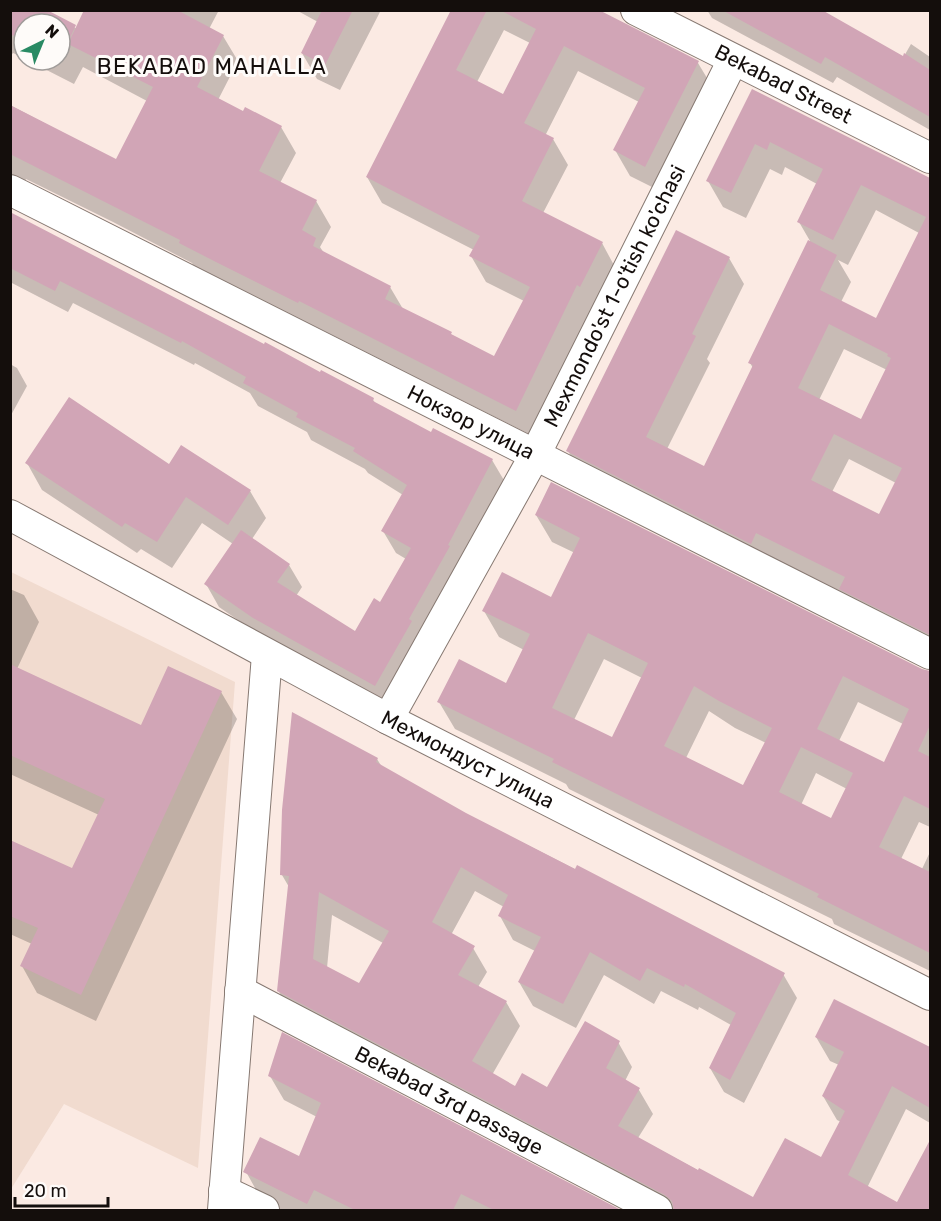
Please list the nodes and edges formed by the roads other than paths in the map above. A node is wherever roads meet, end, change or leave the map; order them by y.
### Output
1 (636, 10) edge
2 (733, 60) junction
3 (930, 158) edge
4 (10, 190) edge
5 (535, 455) junction
6 (10, 515) edge
7 (930, 654) edge
8 (267, 655) junction
9 (388, 719) junction
10 (240, 991) junction
11 (930, 995) edge
12 (223, 1201) edge
13 (264, 1210) edge
14 (657, 1210) edge

1 - 2 street, Bekabad Street
2 - 3 street, Bekabad Street
2 - 5 street, Mexmondo'st 1-o'tish ko'chasi
4 - 5 street, Нокзор улица
5 - 7 street, Нокзор улица
5 - 9 street, Mexmondo'st 1-o'tish ko'chasi
6 - 8 street, Мехмондуст улица
8 - 9 street, Мехмондуст улица
8 - 10 street
9 - 11 street, Мехмондуст улица
10 - 12 street
10 - 14 street, Bekabad 3rd passage
12 - 13 street

